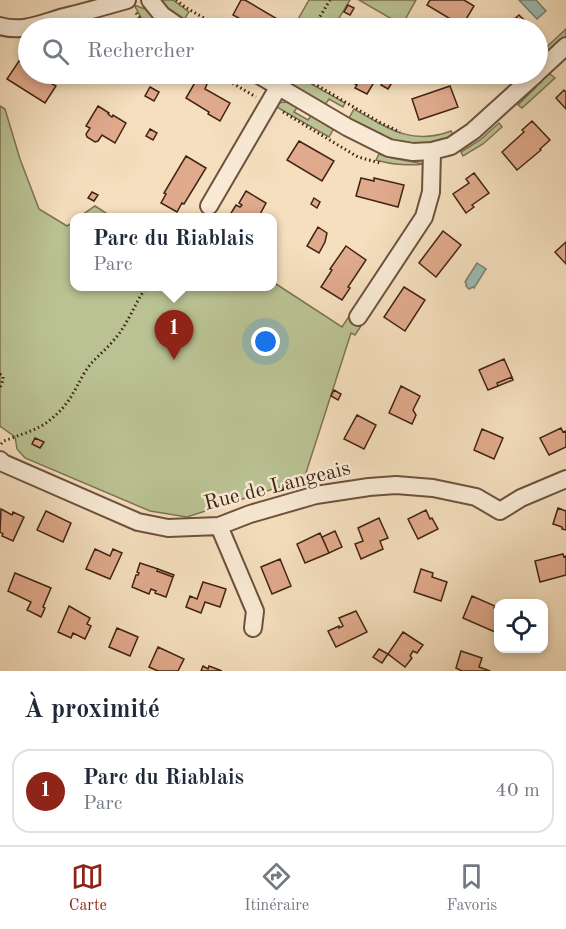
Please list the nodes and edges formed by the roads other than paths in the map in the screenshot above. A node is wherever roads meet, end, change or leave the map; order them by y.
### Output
1 (150, 0) edge
2 (130, 3) edge
3 (71, 18) edge
4 (166, 18) edge
5 (0, 26) edge
6 (18, 29) edge
7 (566, 46) edge
8 (548, 63) edge
9 (275, 84) edge
10 (525, 84) edge
11 (279, 86) junction
12 (432, 151) junction
13 (209, 206) dead end
14 (358, 317) dead end
15 (0, 460) edge
16 (566, 479) edge
17 (219, 526) junction
18 (253, 628) dead end

1 - 4 street
2 - 3 street
5 - 6 street
7 - 8 street
9 - 11 street
10 - 12 street
11 - 12 street
11 - 13 street
12 - 14 street
15 - 17 street, Rue de Langeais
16 - 17 street, Rue de Langeais
17 - 18 street

